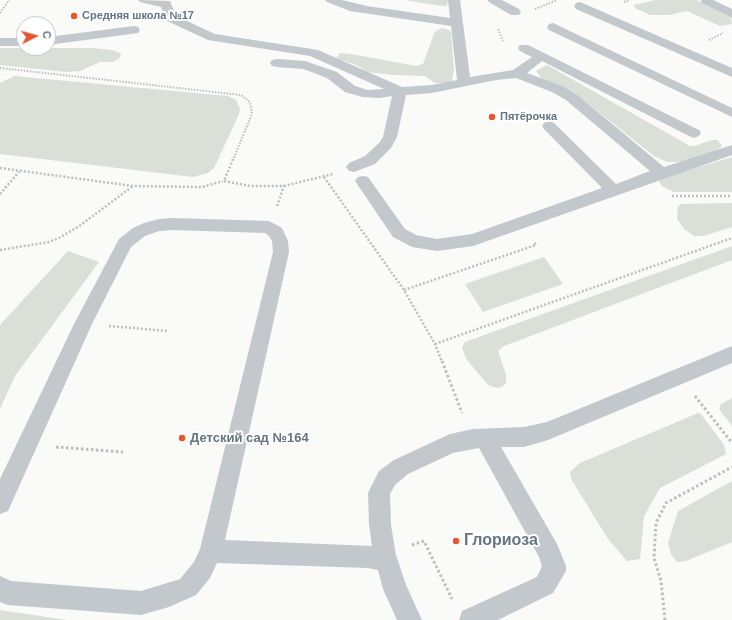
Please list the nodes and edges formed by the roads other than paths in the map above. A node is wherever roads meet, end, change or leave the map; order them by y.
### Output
1 (144, 0) edge
2 (331, 0) edge
3 (454, 0) edge
4 (493, 0) edge
5 (706, 1) edge
6 (580, 6) dead end
7 (515, 12) dead end
8 (732, 14) edge
9 (457, 22) junction
10 (554, 28) dead end
11 (134, 30) dead end
12 (274, 36) dead end
13 (68, 40) junction
14 (56, 41) edge
15 (0, 42) edge
16 (16, 42) edge
17 (125, 43) dead end
18 (524, 48) dead end
19 (313, 53) junction
20 (541, 56) junction
21 (277, 63) dead end
22 (732, 73) edge
23 (517, 74) junction
24 (464, 82) junction
25 (400, 91) junction
26 (732, 113) edge
27 (549, 126) dead end
28 (694, 133) dead end
29 (732, 150) edge
30 (354, 167) dead end
31 (662, 173) junction
32 (363, 181) dead end
33 (613, 190) junction
34 (732, 354) edge
35 (484, 438) junction
36 (0, 503) edge
37 (211, 551) junction
38 (386, 560) junction
39 (0, 588) edge
40 (410, 620) edge
41 (471, 620) edge

1 - 19 lane
2 - 9 lane
3 - 9 lane
4 - 7 lane
5 - 8 lane
6 - 22 lane
9 - 24 lane
10 - 26 lane
11 - 13 lane
12 - 19 lane
13 - 14 lane
13 - 17 lane
15 - 16 lane
18 - 20 lane
19 - 25 lane
20 - 23 lane
20 - 28 lane
21 - 25 lane
23 - 24 lane
23 - 31 lane
24 - 25 lane
25 - 30 lane
27 - 33 lane
29 - 31 lane
31 - 33 lane
32 - 33 lane
34 - 35 lane
35 - 38 lane
35 - 41 lane
36 - 37 lane
37 - 38 lane
37 - 39 lane
38 - 40 lane

